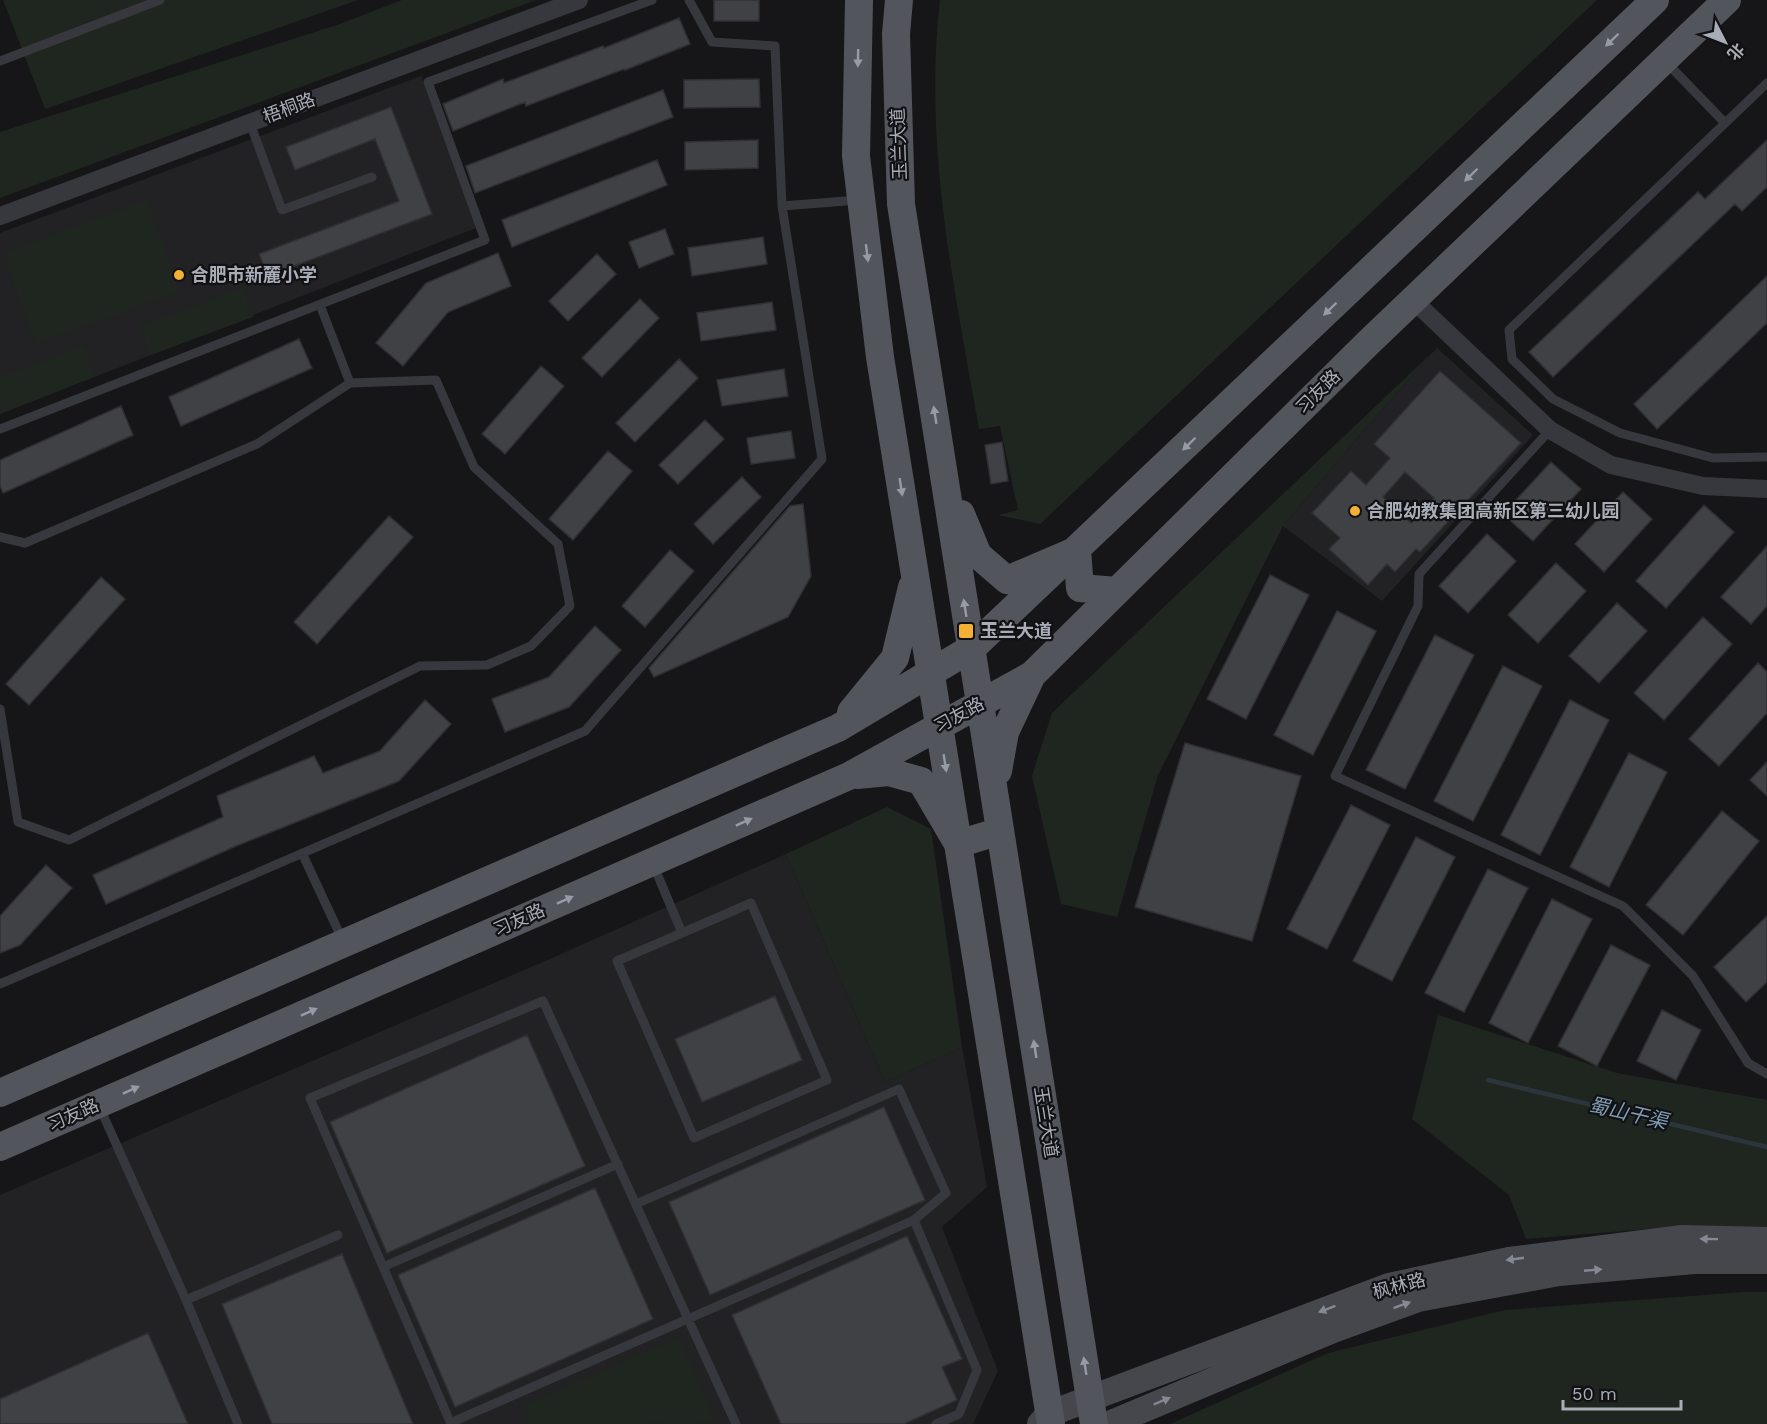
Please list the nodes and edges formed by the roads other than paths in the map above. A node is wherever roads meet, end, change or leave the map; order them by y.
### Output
1 (160, 0) edge
2 (579, 0) edge
3 (652, 0) edge
4 (689, 0) edge
5 (859, 0) edge
6 (899, 0) edge
7 (1655, 0) edge
8 (1727, 0) edge
9 (1664, 60) junction
10 (0, 61) edge
11 (1767, 83) edge
12 (250, 123) junction
13 (1725, 123) junction
14 (372, 177) dead end
15 (861, 200) junction
16 (782, 206) junction
17 (0, 216) edge
18 (1413, 300) junction
19 (320, 305) junction
20 (350, 383) junction
21 (0, 429) edge
22 (1550, 430) junction
23 (1767, 457) edge
24 (944, 475) junction
25 (1767, 489) edge
26 (951, 517) junction
27 (907, 523) junction
28 (0, 537) edge
29 (1077, 550) junction
30 (915, 576) junction
31 (1117, 591) junction
32 (972, 648) junction
33 (930, 673) junction
34 (1032, 675) junction
35 (980, 704) junction
36 (0, 709) edge
37 (939, 726) junction
38 (838, 728) junction
39 (849, 776) junction
40 (994, 793) junction
41 (1000, 831) junction
42 (958, 844) junction
43 (302, 853) junction
44 (652, 862) junction
45 (682, 933) junction
46 (344, 943) junction
47 (0, 984) edge
48 (1767, 1074) edge
49 (0, 1093) edge
50 (98, 1104) junction
51 (0, 1147) edge
52 (618, 1164) junction
53 (636, 1204) junction
54 (914, 1220) junction
55 (338, 1235) dead end
56 (1767, 1240) edge
57 (1767, 1261) edge
58 (383, 1267) junction
59 (186, 1300) junction
60 (688, 1320) junction
61 (1092, 1411) edge
62 (1046, 1420) edge
63 (451, 1423) edge
64 (238, 1424) edge
65 (736, 1424) edge
66 (936, 1424) edge
67 (1108, 1424) edge

1 - 10 lane
2 - 12 street, 梧桐路
3 - 19 lane
4 - 16 lane
5 -> 15 main road
24 -> 6 main road, 玉兰大道
7 -> 29 main road
8 - 9 main road, 习友路
9 - 13 lane
9 - 18 main road, 习友路
11 - 13 lane
12 - 14 lane
12 - 17 street, 梧桐路
13 - 23 lane
15 - 16 lane
15 -> 27 main road
16 - 43 lane
18 - 22 street
18 - 31 main road, 习友路
19 - 20 lane
19 - 21 lane
20 - 28 lane
20 - 36 lane
22 - 25 street
22 - 48 lane
24 - 26 main road, 玉兰大道
24 - 29 main road
26 - 27 main road
32 -> 26 main road, 玉兰大道
27 - 30 main road
29 - 31 main road
29 - 32 main road
30 - 33 main road
30 - 38 main road
31 - 34 main road, 习友路
32 - 33 main road
32 - 35 main road, 玉兰大道
33 - 37 main road
33 - 38 main road
34 - 35 main road, 习友路
34 - 40 main road
35 - 37 main road, 习友路
35 - 40 main road, 玉兰大道
37 - 39 main road, 习友路
37 -> 42 main road
38 - 46 main road
39 - 42 main road
44 -> 39 main road, 习友路
40 - 41 main road, 玉兰大道
41 - 42 main road
61 -> 41 main road, 玉兰大道
42 - 62 main road
43 - 46 lane
43 - 47 lane
44 - 45 lane
50 -> 44 main road, 习友路
45 - 45 lane
46 - 49 main road
50 - 51 main road, 习友路
50 - 59 lane
52 - 53 lane
52 - 58 lane
52 - 58 lane
53 - 54 lane
53 - 60 lane
54 - 60 lane
54 - 66 lane
55 - 59 lane
56 -> 61 main road, 枫林路
67 -> 57 main road, 枫林路
58 - 63 lane
59 - 64 lane
60 - 63 lane
60 - 65 lane
61 - 62 main road, 枫林路

